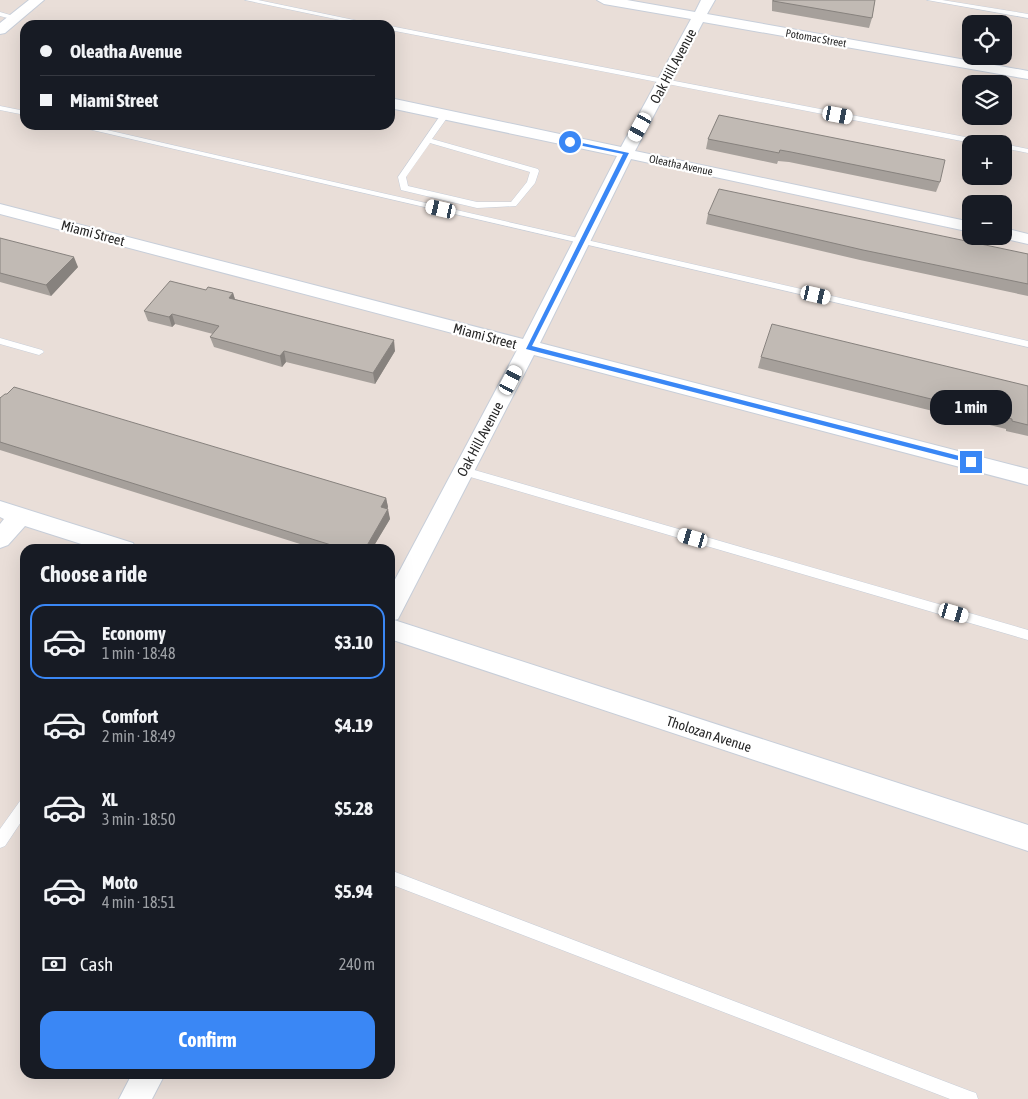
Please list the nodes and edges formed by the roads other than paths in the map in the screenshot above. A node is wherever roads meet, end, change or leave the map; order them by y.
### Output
1 (37, 0) edge
2 (248, 0) edge
3 (604, 0) edge
4 (708, 0) edge
5 (930, 0) edge
6 (1028, 16) edge
7 (699, 17) junction
8 (350, 20) edge
9 (10, 22) edge
10 (395, 29) edge
11 (1028, 76) edge
12 (664, 82) junction
13 (395, 105) edge
14 (0, 108) edge
15 (20, 113) edge
16 (445, 115) junction
17 (97, 130) edge
18 (962, 139) edge
19 (428, 140) junction
20 (1012, 148) edge
21 (1028, 151) edge
22 (626, 153) junction
23 (0, 209) edge
24 (962, 225) edge
25 (1012, 236) edge
26 (1028, 239) edge
27 (583, 242) junction
28 (0, 341) edge
29 (1028, 344) edge
30 (528, 347) junction
31 (39, 352) dead end
32 (464, 471) junction
33 (1028, 477) edge
34 (10, 513) edge
35 (0, 539) edge
36 (108, 544) edge
37 (395, 602) edge
38 (395, 631) edge
39 (1028, 635) edge
40 (20, 812) edge
41 (1028, 838) edge
42 (0, 841) edge
43 (395, 879) edge
44 (145, 1079) edge
45 (135, 1099) edge
46 (970, 1099) edge

1 - 9 street
2 - 8 lane
3 - 7 street, Potomac Street
4 - 7 street, Oak Hill Avenue
5 - 6 lane
7 - 11 street, Potomac Street
7 - 12 street, Oak Hill Avenue
10 - 12 lane
12 - 18 lane
12 - 22 street, Oak Hill Avenue
13 - 16 street, Oleatha Avenue
14 - 15 lane
16 - 19 lane
16 - 22 street, Oleatha Avenue
17 - 27 lane
19 - 19 lane
20 - 21 lane
22 - 24 street, Oleatha Avenue
22 - 27 street, Oak Hill Avenue
23 - 30 street, Miami Street
25 - 26 street
27 - 29 lane
27 - 30 street, Oak Hill Avenue
28 - 31 lane
30 - 32 street, Oak Hill Avenue
30 - 33 street, Miami Street
32 - 37 street, Oak Hill Avenue
32 - 39 lane
34 - 35 street
34 - 36 street
38 - 41 street, Tholozan Avenue
40 - 42 lane
43 - 46 lane
44 - 45 street

